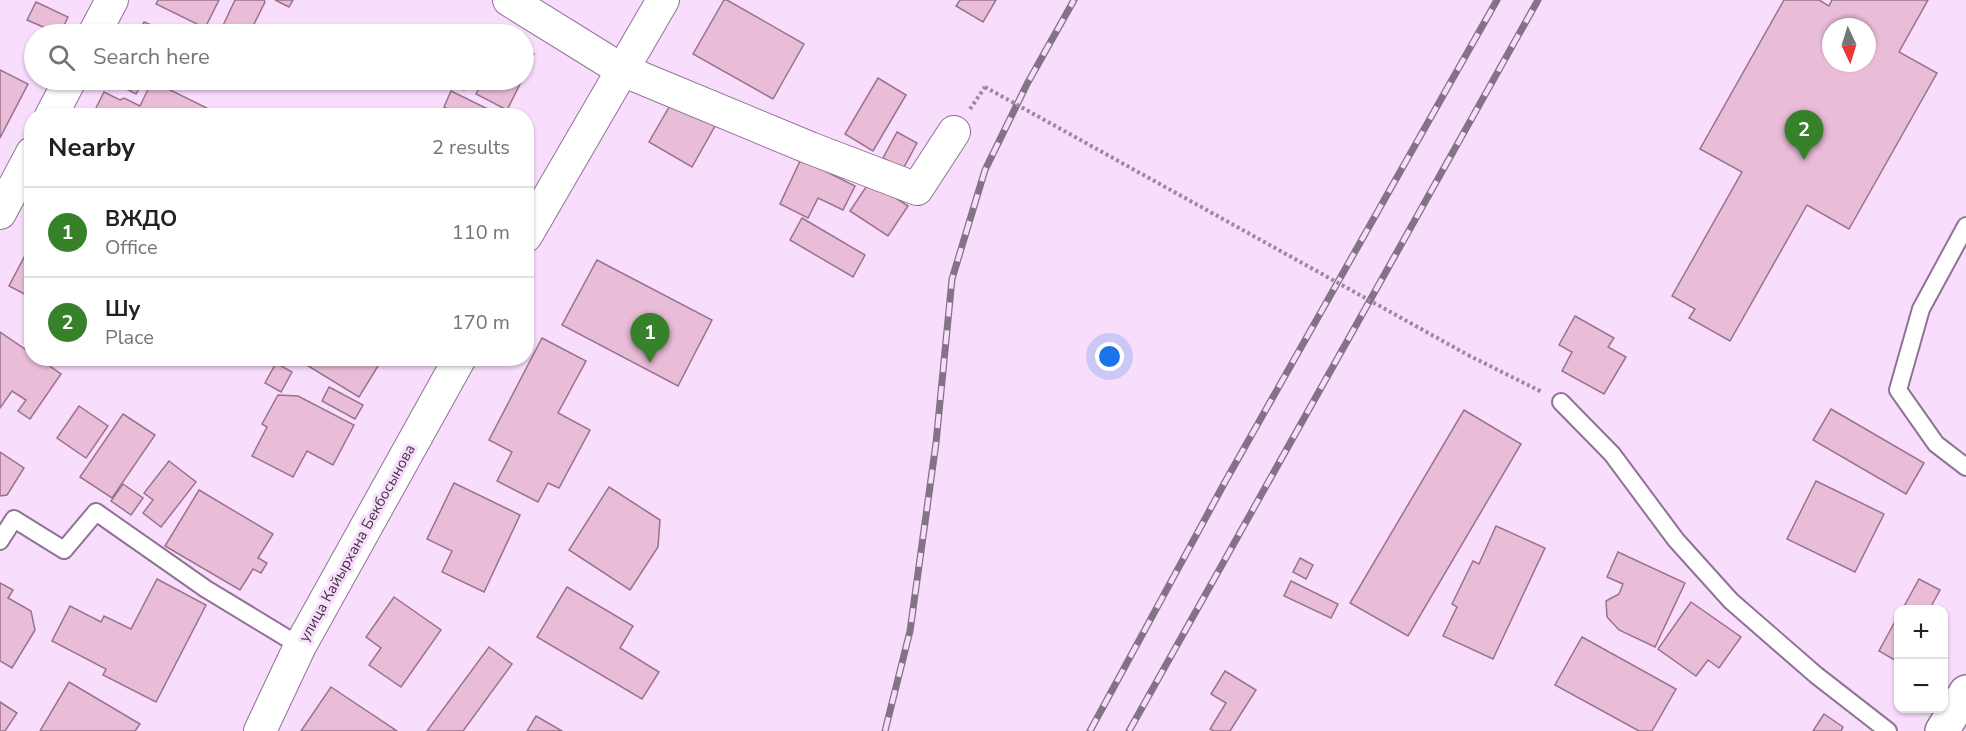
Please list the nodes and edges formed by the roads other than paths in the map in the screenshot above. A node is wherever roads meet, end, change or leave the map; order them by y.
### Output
1 (112, 0) edge
2 (509, 0) edge
3 (663, 0) edge
4 (99, 24) edge
5 (622, 70) junction
6 (65, 90) edge
7 (55, 108) edge
8 (954, 132) dead end
9 (24, 168) edge
10 (0, 213) edge
11 (534, 222) edge
12 (1966, 226) edge
13 (456, 366) edge
14 (1561, 402) road end
15 (1966, 467) edge
16 (0, 541) edge
17 (300, 646) junction
18 (1966, 692) edge
19 (260, 731) edge
20 (1888, 731) edge
21 (1942, 731) edge

1 - 4 street
2 - 5 street
3 - 5 street
5 - 8 street
5 - 11 street
6 - 7 street
9 - 10 street
12 - 15 lane
13 - 17 street, улица Кайырхана Бекбосынова
14 - 20 lane
16 - 17 lane
17 - 19 street, улица Кайырхана Бекбосынова
18 - 21 street

